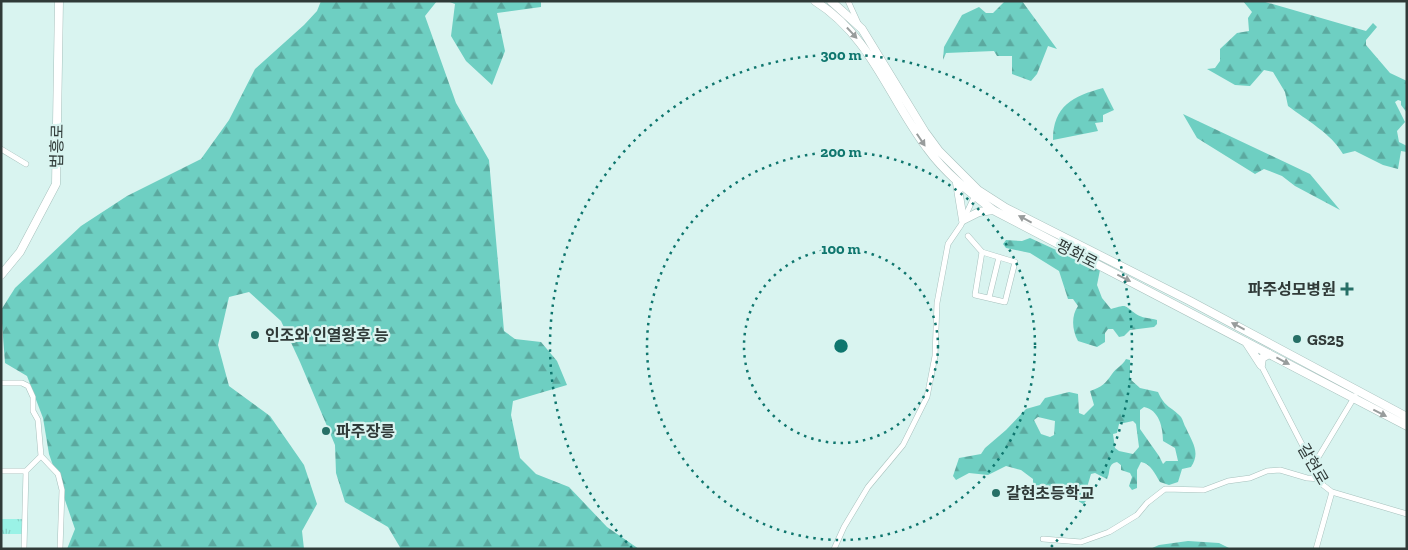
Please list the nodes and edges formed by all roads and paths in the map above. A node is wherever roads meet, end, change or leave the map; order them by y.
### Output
1 (59, 1) edge
2 (815, 1) edge
3 (831, 1) edge
4 (848, 1) edge
5 (862, 30) junction
6 (1, 149) edge
7 (26, 164) dead end
8 (956, 181) junction
9 (976, 193) junction
10 (993, 210) junction
11 (963, 220) junction
12 (968, 236) dead end
13 (982, 252) junction
14 (999, 257) junction
15 (1, 275) edge
16 (989, 298) junction
17 (1245, 341) junction
18 (1269, 354) junction
19 (1261, 365) junction
20 (1, 383) edge
21 (1358, 390) junction
22 (1354, 399) junction
23 (1407, 417) edge
24 (1407, 426) edge
25 (40, 456) junction
26 (1313, 466) junction
27 (1, 471) edge
28 (26, 471) junction
29 (1320, 479) junction
30 (1332, 492) junction
31 (1407, 514) edge
32 (1043, 539) dead end
33 (24, 549) edge
34 (60, 549) edge
35 (834, 549) edge
36 (1316, 549) edge

1 - 15 main road, 법흥로
2 -> 8 main road, 평화로
3 - 5 main road, 평화로
4 - 5 street
5 - 9 main road, 평화로
6 - 7 street
8 - 9 main road, 평화로
8 - 11 main road
9 - 10 main road, 평화로
9 - 11 street
21 -> 9 main road, 평화로
10 - 11 main road
10 -> 17 main road, 평화로
11 - 35 street
12 - 13 street
13 - 14 street
13 - 16 street
14 - 16 street
14 - 16 street
17 - 18 main road, 평화로
17 - 19 main road
18 - 19 main road
18 -> 22 main road, 평화로
19 - 26 street, 갈현로
20 - 25 street
21 - 22 street
21 - 23 main road, 평화로
22 -> 24 main road, 평화로
22 - 26 street
25 - 28 street
25 - 34 street
26 - 29 street, 갈현로
27 - 28 street
28 - 33 street
29 - 30 street, 갈현로
29 - 32 street
30 - 31 street, 갈현로
30 - 36 street

